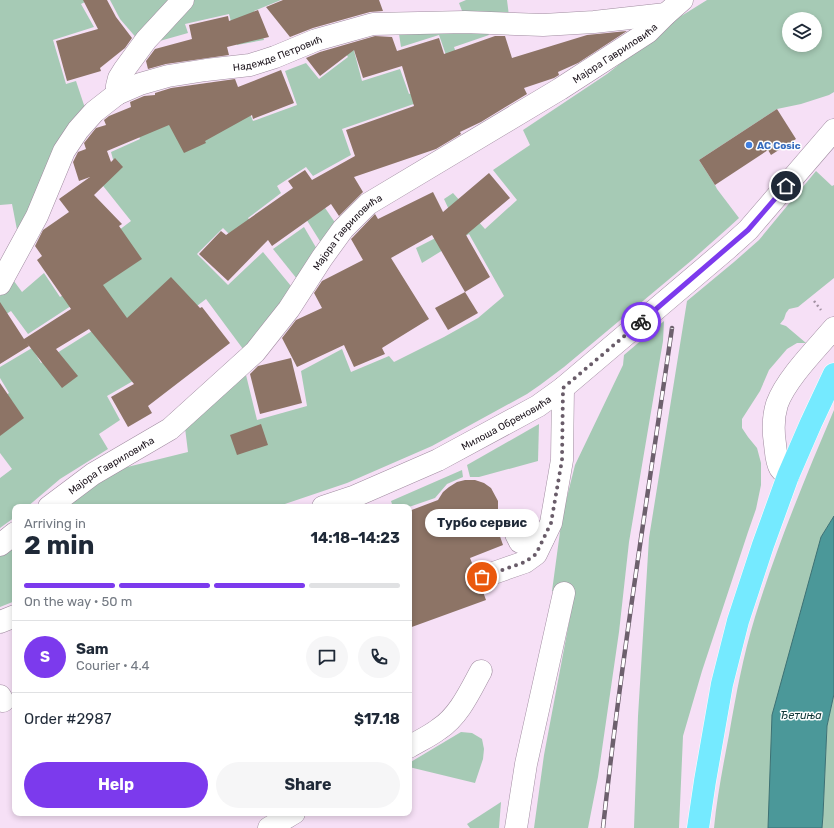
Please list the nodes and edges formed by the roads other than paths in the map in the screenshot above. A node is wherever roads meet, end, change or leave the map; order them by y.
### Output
1 (183, 0) edge
2 (682, 0) edge
3 (666, 14) junction
4 (117, 94) junction
5 (834, 130) edge
6 (0, 284) edge
7 (834, 328) edge
8 (834, 374) edge
9 (563, 388) junction
10 (788, 476) junction
11 (354, 502) edge
12 (54, 504) edge
13 (342, 504) edge
14 (516, 534) dead end
15 (12, 535) edge
16 (543, 539) junction
17 (0, 545) edge
18 (482, 577) dead end
19 (564, 593) dead end
20 (12, 617) edge
21 (0, 622) edge
22 (481, 671) dead end
23 (412, 745) edge
24 (516, 828) edge
25 (698, 828) edge

1 - 4 street
2 - 3 street, Мајора Гавриловића
3 - 4 street, Надежде Петровић
3 - 12 street, Мајора Гавриловића
4 - 6 street, Надежде Петровић
5 - 9 street, Милоша Обреновића
7 - 10 street
8 - 10 main road
9 - 11 street, Милоша Обреновића
9 - 16 street
10 - 25 main road
11 - 13 street, Милоша Обреновића
14 - 16 street
15 - 17 street
16 - 18 street
19 - 24 street
20 - 21 street
22 - 23 street

